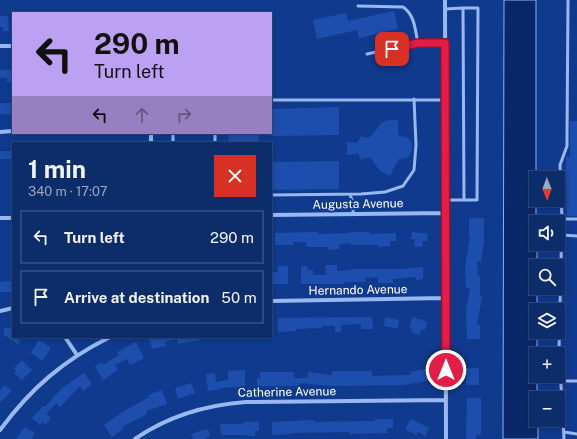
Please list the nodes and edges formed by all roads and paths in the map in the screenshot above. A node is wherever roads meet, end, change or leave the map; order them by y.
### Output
1 (445, 0) edge
2 (568, 0) edge
3 (358, 6) dead end
4 (463, 8) junction
5 (445, 9) junction
6 (418, 43) junction
7 (445, 43) junction
8 (0, 46) edge
9 (12, 46) edge
10 (367, 54) dead end
11 (272, 100) edge
12 (414, 100) junction
13 (445, 100) junction
14 (0, 132) edge
15 (12, 132) edge
16 (350, 194) junction
17 (272, 195) edge
18 (445, 200) junction
19 (464, 200) junction
20 (445, 213) junction
21 (272, 214) edge
22 (353, 214) junction
23 (562, 215) edge
24 (0, 218) edge
25 (12, 218) edge
26 (565, 219) edge
27 (577, 219) edge
28 (565, 235) edge
29 (577, 236) edge
30 (562, 251) edge
31 (445, 298) junction
32 (272, 301) edge
33 (12, 308) edge
34 (0, 311) edge
35 (66, 338) edge
36 (108, 338) edge
37 (559, 347) edge
38 (77, 355) junction
39 (565, 381) edge
40 (577, 381) edge
41 (560, 383) edge
42 (446, 400) junction
43 (0, 430) edge
44 (564, 432) junction
45 (577, 434) edge
46 (135, 439) edge
47 (446, 439) edge
48 (564, 439) edge

1 - 5 street
2 - 23 lane
3 - 6 lane
4 - 5 lane
4 - 19 lane
4 - 19 lane
5 - 7 street
6 - 7 lane
6 - 10 lane
7 - 13 street
8 - 9 street
11 - 12 lane
12 - 13 lane
12 - 16 lane
13 - 18 street
14 - 15 street
16 - 17 lane
16 - 22 lane
18 - 19 lane
18 - 20 street
20 - 22 street, Augusta Avenue
20 - 31 street
21 - 22 street, Augusta Avenue
24 - 25 street
26 - 27 lane
28 - 29 lane
30 - 37 lane
31 - 32 street, Hernando Avenue
31 - 42 street
33 - 34 street
35 - 38 street
36 - 38 street
38 - 43 street
39 - 40 lane
41 - 44 lane
42 - 46 street, Catherine Avenue
42 - 47 street
44 - 45 lane
44 - 48 lane

